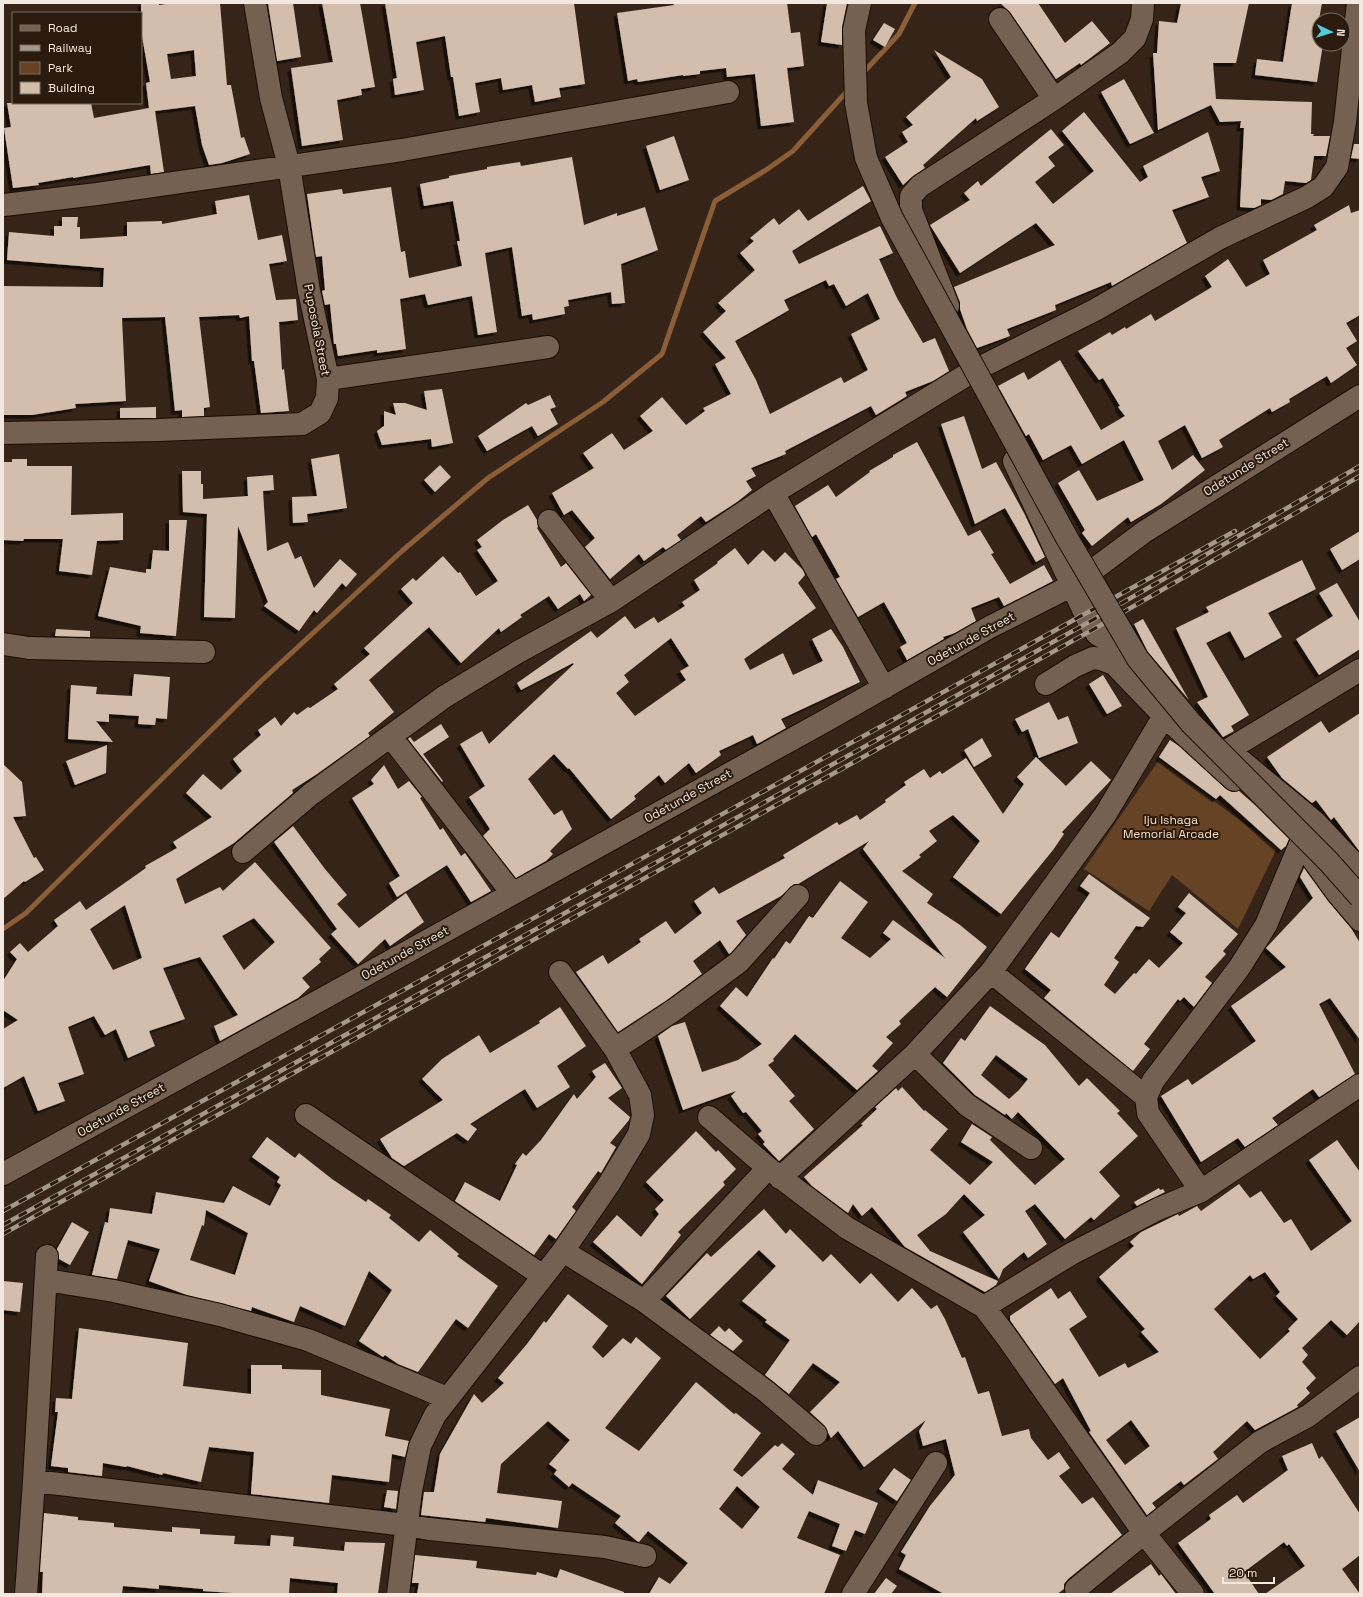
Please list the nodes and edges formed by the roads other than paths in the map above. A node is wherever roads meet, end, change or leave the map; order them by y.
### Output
1 (255, 3) edge
2 (860, 3) edge
3 (1143, 3) edge
4 (1358, 3) edge
5 (1000, 19) dead end
6 (728, 92) dead end
7 (1054, 100) junction
8 (1353, 124) edge
9 (289, 166) junction
10 (3, 206) edge
11 (548, 347) dead end
12 (973, 371) junction
13 (328, 379) junction
14 (1360, 396) edge
15 (3, 432) edge
16 (773, 493) junction
17 (549, 521) dead end
18 (1073, 585) junction
19 (611, 601) junction
20 (3, 644) edge
21 (204, 652) dead end
22 (1360, 670) edge
23 (1046, 684) dead end
24 (884, 688) junction
25 (1164, 716) junction
26 (391, 737) junction
27 (1228, 750) junction
28 (1301, 842) junction
29 (243, 852) dead end
30 (1360, 870) edge
31 (512, 893) junction
32 (798, 896) dead end
33 (1360, 897) edge
34 (1360, 920) edge
35 (560, 972) dead end
36 (991, 972) junction
37 (616, 1049) junction
38 (915, 1054) junction
39 (1360, 1085) edge
40 (1146, 1097) junction
41 (306, 1115) dead end
42 (709, 1117) dead end
43 (1031, 1148) dead end
44 (774, 1173) junction
45 (3, 1174) edge
46 (1201, 1191) junction
47 (563, 1251) junction
48 (47, 1256) dead end
49 (543, 1276) junction
50 (46, 1280) junction
51 (644, 1301) junction
52 (984, 1307) junction
53 (1360, 1377) edge
54 (447, 1398) junction
55 (816, 1434) dead end
56 (936, 1463) dead end
57 (34, 1481) junction
58 (406, 1525) junction
59 (1144, 1533) junction
60 (645, 1556) dead end
61 (1076, 1589) dead end
62 (26, 1594) edge
63 (398, 1594) edge
64 (853, 1594) edge
65 (1193, 1594) edge

1 - 9 street, Puposola Street
2 - 33 street, bridge
3 - 7 street
4 - 8 street
5 - 7 street
6 - 9 street
7 - 12 street
8 - 12 street
9 - 10 street
9 - 13 street, Puposola Street
11 - 13 street
12 - 16 street
12 - 18 street
13 - 15 street, Puposola Street
14 - 18 street, Odetunde Street
16 - 19 street
16 - 24 street
17 - 19 street
18 - 24 street, Odetunde Street
18 - 27 street
19 - 26 street
20 - 21 street
22 - 27 street
23 - 25 street
24 - 31 street, Odetunde Street
25 - 28 street
25 - 36 street
26 - 29 street
26 - 31 street
27 - 30 street
28 - 34 street
28 - 40 street
31 - 45 street, Odetunde Street
32 - 37 street
35 - 37 street
36 - 38 street
36 - 40 street
37 - 47 street
38 - 43 street
38 - 44 street
39 - 46 street
40 - 46 street
41 - 49 street
42 - 44 street
44 - 51 street
44 - 52 street
46 - 52 street
47 - 49 street
47 - 51 street
48 - 50 street
49 - 54 street
50 - 54 street
50 - 57 street
51 - 55 street
52 - 59 street
53 - 59 street
54 - 58 street
56 - 64 street
57 - 58 street
57 - 62 street
58 - 60 street
58 - 63 street
59 - 61 street
59 - 65 street

